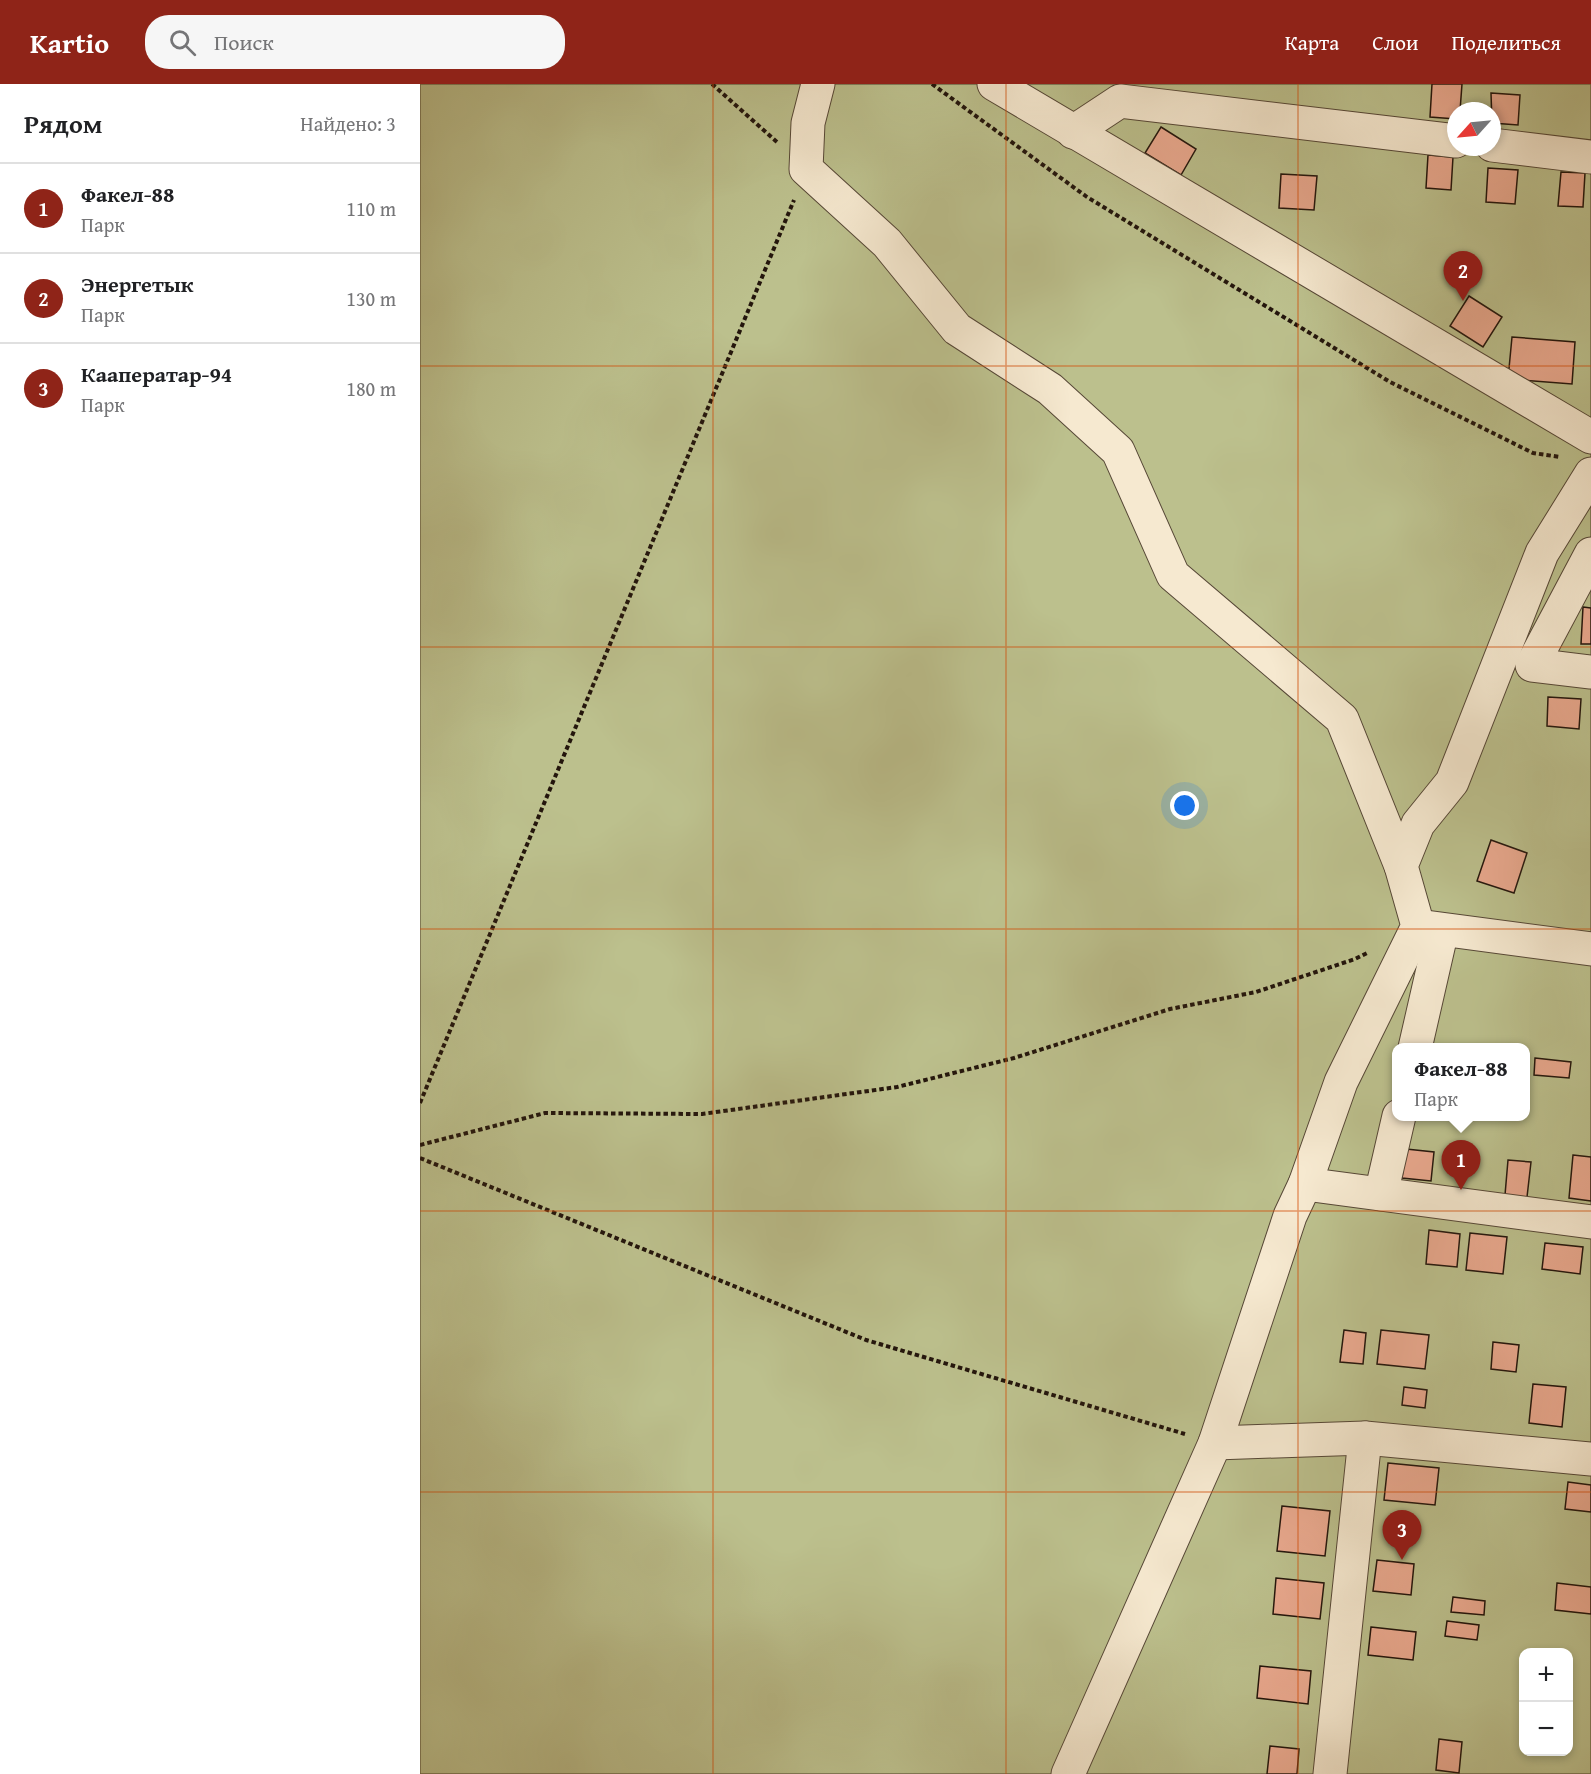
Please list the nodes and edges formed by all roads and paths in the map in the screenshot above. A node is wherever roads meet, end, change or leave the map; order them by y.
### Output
1 (712, 84) edge
2 (818, 84) edge
3 (932, 84) edge
4 (994, 84) edge
5 (1073, 132) junction
6 (1447, 140) edge
7 (1501, 146) edge
8 (1591, 157) edge
9 (807, 169) junction
10 (1583, 456) edge
11 (1591, 554) edge
12 (1591, 672) edge
13 (1401, 866) junction
14 (1430, 928) junction
15 (1376, 948) dead end
16 (1591, 949) edge
17 (1416, 1043) edge
18 (420, 1103) edge
19 (1398, 1121) edge
20 (420, 1145) edge
21 (420, 1158) edge
22 (1305, 1184) junction
23 (1381, 1194) junction
24 (1591, 1222) edge
25 (1365, 1438) junction
26 (1215, 1443) junction
27 (1591, 1459) edge
28 (1068, 1774) edge
29 (1330, 1774) edge

1 - 9 path
2 - 9 lane
3 - 10 path
4 - 5 lane
5 - 6 lane
5 - 10 lane
7 - 8 lane
9 - 13 lane
9 - 18 path
10 - 13 lane
11 - 12 lane
13 - 14 lane
14 - 16 lane
14 - 17 lane
14 - 22 lane
15 - 20 path
19 - 23 lane
21 - 26 path
22 - 23 lane
22 - 26 lane
23 - 24 lane
25 - 26 lane
25 - 27 lane
25 - 29 lane
26 - 28 lane

